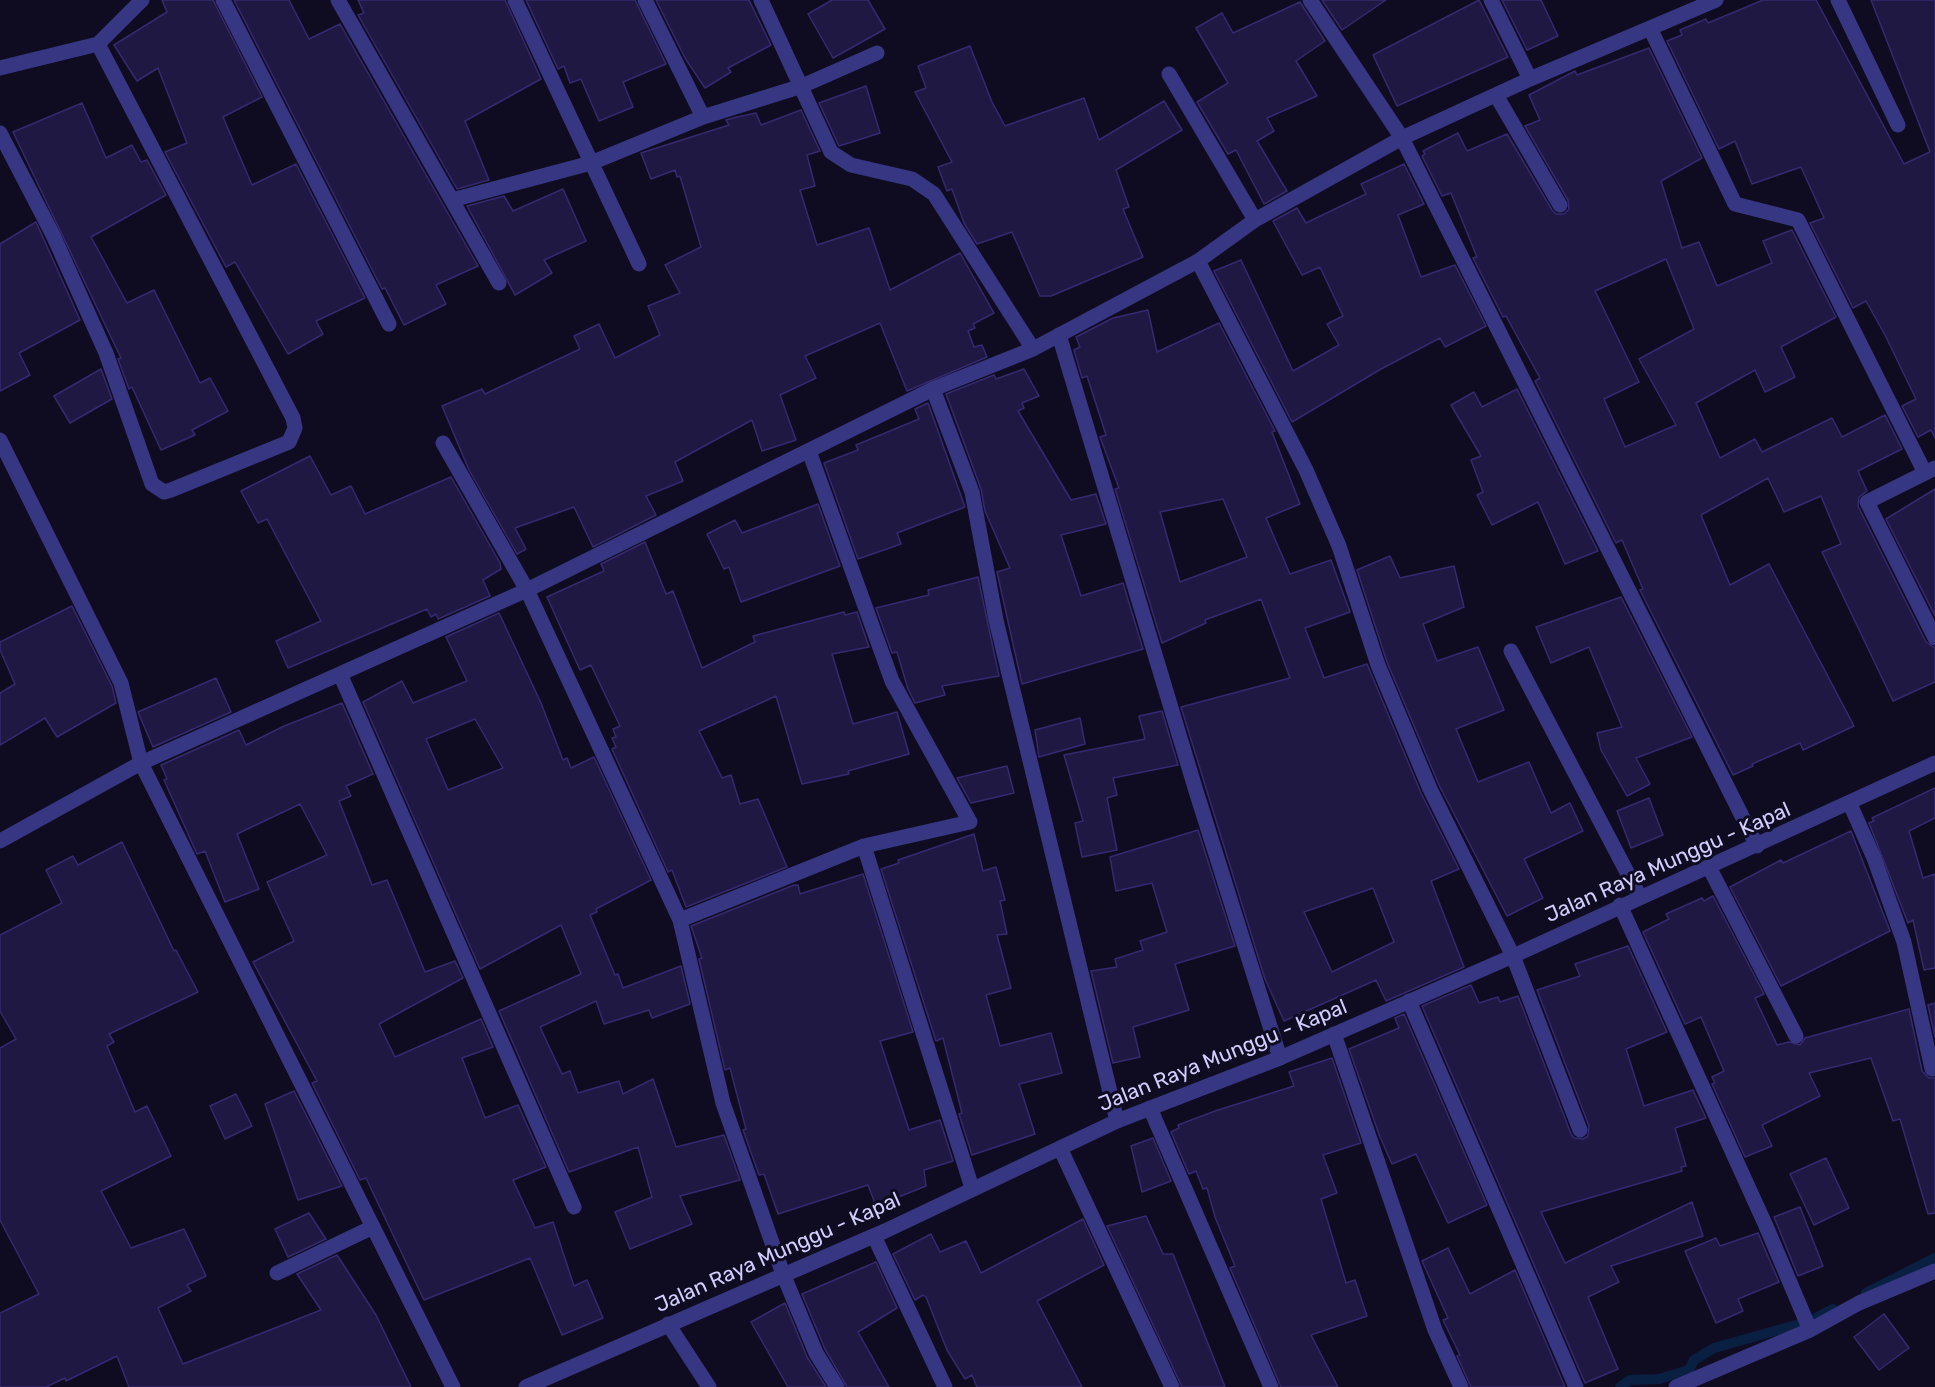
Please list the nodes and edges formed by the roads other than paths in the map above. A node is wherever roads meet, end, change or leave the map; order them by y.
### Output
1 (142, 0) edge
2 (223, 0) edge
3 (338, 0) edge
4 (515, 0) edge
5 (645, 0) edge
6 (763, 0) edge
7 (1310, 0) edge
8 (1491, 0) edge
9 (1716, 0) edge
10 (1838, 0) edge
11 (1650, 28) junction
12 (98, 44) junction
13 (877, 53) dead end
14 (0, 68) edge
15 (1169, 74) dead end
16 (1530, 79) junction
17 (802, 86) junction
18 (1496, 95) junction
19 (703, 117) junction
20 (1898, 125) dead end
21 (0, 133) edge
22 (1402, 138) junction
23 (591, 163) junction
24 (452, 200) junction
25 (1560, 206) dead end
26 (1255, 220) junction
27 (1198, 261) junction
28 (639, 264) dead end
29 (499, 283) dead end
30 (389, 324) dead end
31 (1059, 335) junction
32 (1033, 349) junction
33 (933, 389) junction
34 (0, 440) edge
35 (443, 443) dead end
36 (808, 451) junction
37 (1930, 470) edge
38 (527, 590) junction
39 (1935, 638) edge
40 (1511, 651) dead end
41 (340, 674) junction
42 (141, 763) junction
43 (1935, 763) edge
44 (1850, 804) junction
45 (0, 841) edge
46 (864, 846) junction
47 (1757, 846) junction
48 (1709, 867) junction
49 (1640, 897) junction
50 (1620, 905) junction
51 (680, 920) junction
52 (1513, 956) junction
53 (1409, 1001) junction
54 (1335, 1034) junction
55 (1796, 1036) dead end
56 (1280, 1058) junction
57 (1932, 1069) dead end
58 (1150, 1108) junction
59 (1117, 1121) junction
60 (1580, 1130) dead end
61 (1060, 1148) junction
62 (972, 1188) junction
63 (574, 1207) dead end
64 (373, 1227) junction
65 (874, 1236) junction
66 (1935, 1271) edge
67 (277, 1273) dead end
68 (783, 1275) junction
69 (668, 1324) junction
70 (1810, 1330) junction
71 (531, 1386) edge
72 (453, 1387) edge
73 (709, 1387) edge
74 (837, 1387) edge
75 (945, 1387) edge
76 (1172, 1387) edge
77 (1271, 1387) edge
78 (1461, 1387) edge
79 (1576, 1387) edge
80 (1676, 1387) edge

1 - 12 street
2 - 30 street
3 - 24 street
4 - 23 street
5 - 19 street
6 - 17 street
7 - 22 street
8 - 16 street
9 - 11 street
10 - 20 street
11 - 16 street
11 - 37 street
12 - 14 street
12 - 21 street
13 - 17 street
15 - 26 street
16 - 18 street
17 - 19 street
17 - 32 street
18 - 22 street
18 - 25 street
19 - 23 street
22 - 26 street
22 - 47 street
23 - 24 street
23 - 28 street
24 - 29 street
26 - 27 street
27 - 31 street
27 - 52 street
31 - 32 street
31 - 56 street
32 - 33 street
33 - 36 street
33 - 59 street
34 - 42 street
35 - 38 street
36 - 38 street
36 - 46 street
37 - 39 street
38 - 41 street
38 - 51 street
40 - 49 street
41 - 42 street
41 - 63 street
42 - 45 street
42 - 64 street
43 - 44 street, Jalan Raya Munggu - Kapal
44 - 47 street, Jalan Raya Munggu - Kapal
44 - 57 street
46 - 51 street
46 - 62 street
47 - 48 street, Jalan Raya Munggu - Kapal
48 - 49 street, Jalan Raya Munggu - Kapal
48 - 55 street
49 - 50 street, Jalan Raya Munggu - Kapal
50 - 52 street, Jalan Raya Munggu - Kapal
50 - 70 street
51 - 68 street
52 - 53 street, Jalan Raya Munggu - Kapal
52 - 60 street
53 - 54 street, Jalan Raya Munggu - Kapal
53 - 79 street
54 - 56 street, Jalan Raya Munggu - Kapal
54 - 78 street
56 - 58 street, Jalan Raya Munggu - Kapal
58 - 59 street, Jalan Raya Munggu - Kapal
58 - 77 street
59 - 61 street, Jalan Raya Munggu - Kapal
61 - 62 street, Jalan Raya Munggu - Kapal
61 - 76 street
62 - 65 street, Jalan Raya Munggu - Kapal
64 - 67 street
64 - 72 street
65 - 68 street, Jalan Raya Munggu - Kapal
65 - 75 street
66 - 70 street
68 - 69 street, Jalan Raya Munggu - Kapal
68 - 74 street
69 - 71 street, Jalan Raya Munggu - Kapal
69 - 73 street
70 - 80 street

